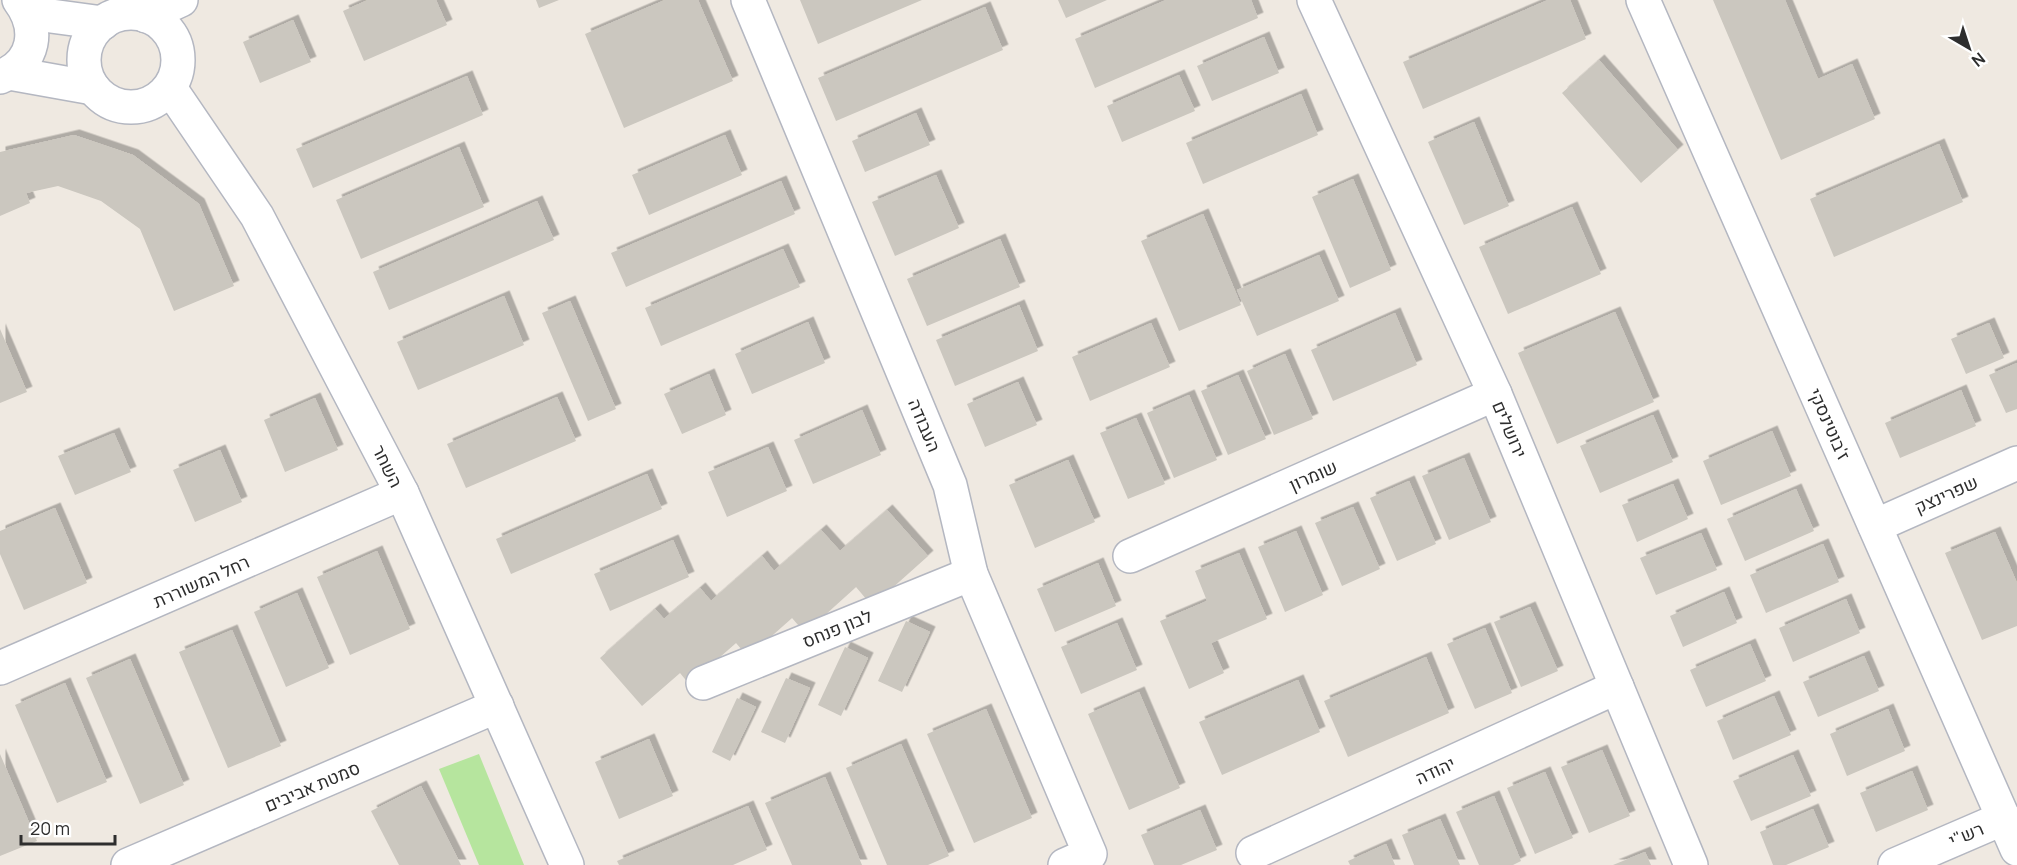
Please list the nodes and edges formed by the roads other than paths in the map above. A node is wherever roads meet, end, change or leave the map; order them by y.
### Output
1 (180, 0) edge
2 (748, 0) edge
3 (1314, 0) edge
4 (1643, 0) edge
5 (24, 6) edge
6 (146, 16) junction
7 (103, 23) junction
8 (4, 75) edge
9 (93, 87) junction
10 (170, 88) junction
11 (1495, 394) junction
12 (2017, 463) edge
13 (402, 493) junction
14 (1875, 526) junction
15 (1130, 556) dead end
16 (971, 574) junction
17 (0, 668) edge
18 (703, 683) dead end
19 (1617, 687) junction
20 (497, 706) junction
21 (2004, 818) junction
22 (2017, 849) edge
23 (1253, 853) dead end
24 (1077, 860) edge
25 (128, 865) edge
26 (567, 865) edge
27 (1691, 865) edge
28 (1895, 865) edge

1 - 6 street
2 - 16 street, העבודה
3 - 11 street, ירושלים
4 - 14 street, ז'בוטינסקי
5 - 7 street
5 - 8 street
6 - 7 street
6 - 10 street
7 - 9 street
8 - 9 street
9 - 10 street
10 - 13 street, השחר
11 - 15 street, שומרון
11 - 19 street, ירושלים
12 - 14 street, שפרינצק
13 - 17 street, רחל המשוררת
13 - 20 street, השחר
14 - 21 street, ז'בוטינסקי
16 - 18 street, לבון פנחס
16 - 24 street, העבודה
19 - 23 street, יהודה
19 - 27 street, ירושלים
20 - 25 street, סמטת אביבים
20 - 26 street, השחר
21 - 22 street, ז'בוטינסקי
21 - 28 street, רש"י

